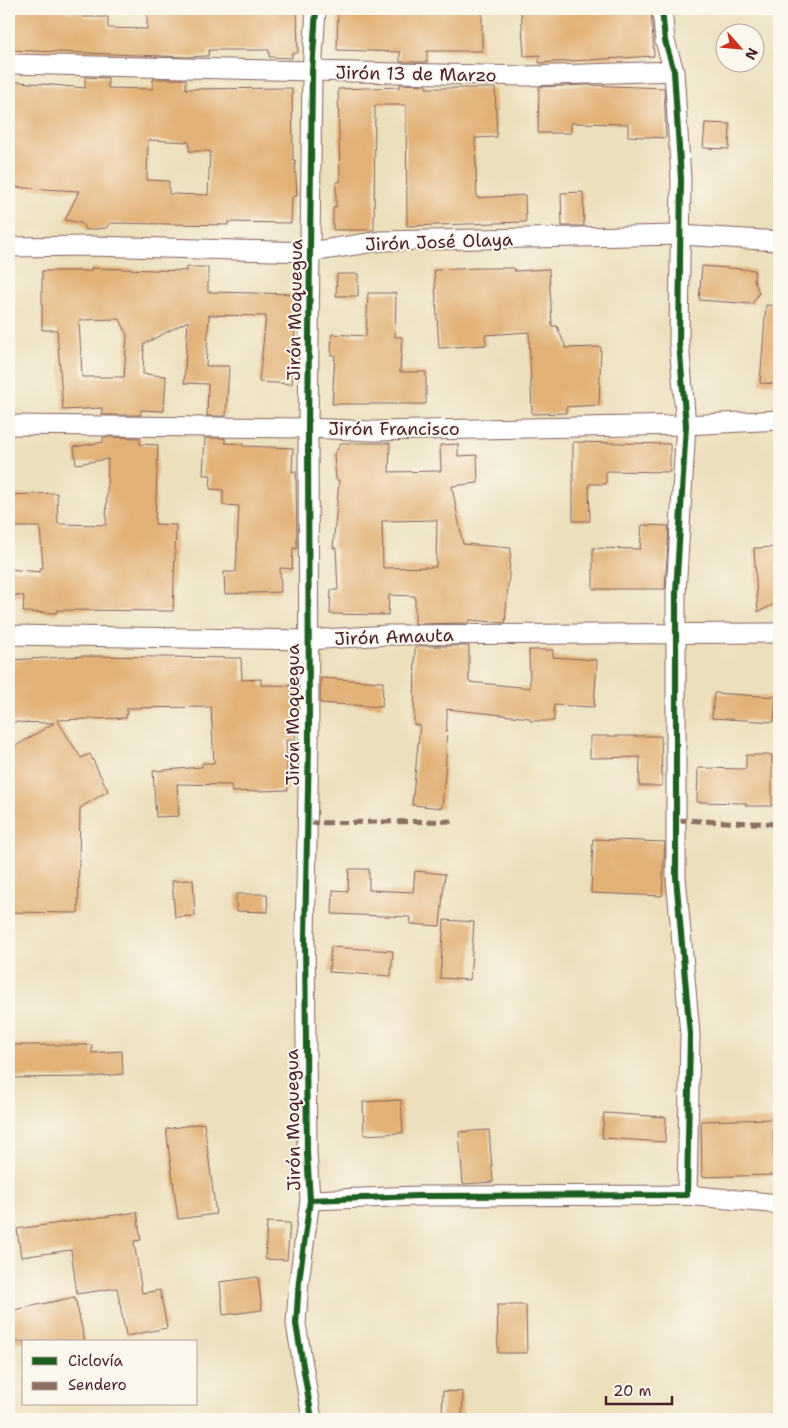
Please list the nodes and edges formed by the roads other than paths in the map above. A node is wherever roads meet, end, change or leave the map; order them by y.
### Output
1 (316, 9) edge
2 (662, 9) edge
3 (9, 64) edge
4 (312, 72) junction
5 (674, 72) junction
6 (680, 235) junction
7 (779, 242) edge
8 (9, 247) edge
9 (310, 252) junction
10 (779, 420) edge
11 (9, 425) edge
12 (686, 426) junction
13 (308, 428) junction
14 (779, 633) edge
15 (676, 634) junction
16 (9, 635) edge
17 (308, 640) junction
18 (687, 1195) junction
19 (310, 1200) junction
20 (779, 1204) edge
21 (312, 1419) edge

1 - 4 street, Jirón Moquegua
2 - 5 street
3 - 4 street, Jirón 13 de Marzo
4 - 5 street, Jirón 13 de Marzo
4 - 9 street, Jirón Moquegua
5 - 6 street
6 - 7 street, Jirón José Olaya
6 - 9 street, Jirón José Olaya
6 - 12 street
8 - 9 street, Jirón José Olaya
9 - 13 street, Jirón Moquegua
10 - 12 street, Jirón Francisco
11 - 13 street, Jirón Francisco
12 - 13 street, Jirón Francisco
12 - 15 street
13 - 17 street, Jirón Moquegua
14 - 15 street, Jirón Amauta
15 - 17 street, Jirón Amauta
15 - 18 street
16 - 17 street, Jirón Amauta
17 - 19 street, Jirón Moquegua
18 - 19 street
18 - 20 street
19 - 21 street, Jirón Moquegua

